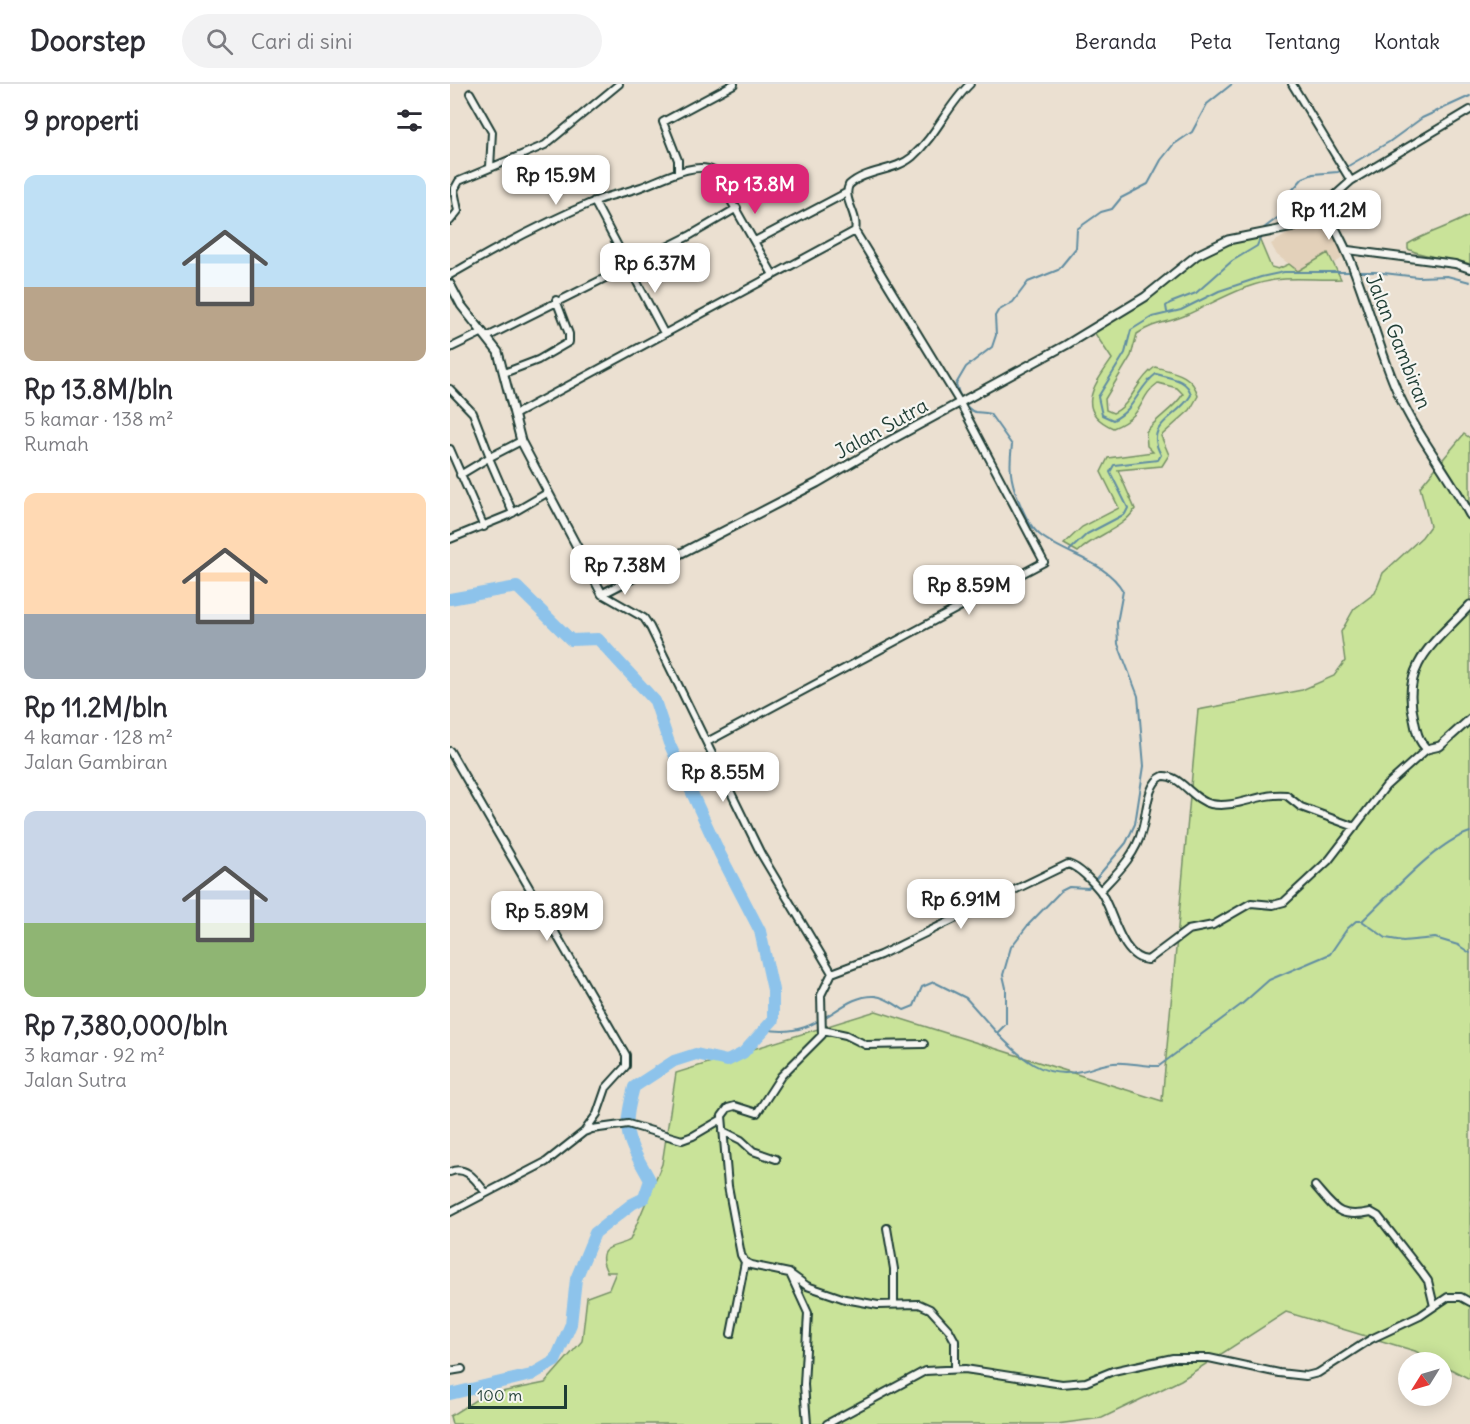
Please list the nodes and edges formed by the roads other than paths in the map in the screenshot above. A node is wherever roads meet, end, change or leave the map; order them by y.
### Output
1 (619, 84) edge
2 (734, 84) edge
3 (970, 84) edge
4 (1292, 84) edge
5 (470, 93) dead end
6 (1470, 110) edge
7 (490, 167) junction
8 (678, 172) junction
9 (1349, 178) junction
10 (846, 193) junction
11 (594, 201) junction
12 (1322, 207) junction
13 (737, 208) junction
14 (450, 221) edge
15 (855, 231) junction
16 (755, 241) junction
17 (1348, 250) junction
18 (626, 267) junction
19 (1470, 268) edge
20 (772, 273) junction
21 (450, 274) edge
22 (450, 284) edge
23 (556, 300) junction
24 (664, 333) junction
25 (485, 334) junction
26 (450, 348) edge
27 (504, 374) junction
28 (450, 389) edge
29 (962, 401) junction
30 (514, 415) junction
31 (520, 441) junction
32 (450, 449) edge
33 (489, 457) junction
34 (460, 475) junction
35 (547, 493) junction
36 (513, 513) junction
37 (1470, 515) edge
38 (484, 527) junction
39 (450, 539) edge
40 (602, 594) junction
41 (1470, 605) edge
42 (1470, 719) edge
43 (707, 742) junction
44 (1427, 749) junction
45 (451, 754) edge
46 (1355, 827) junction
47 (1097, 889) junction
48 (832, 973) junction
49 (823, 1028) junction
50 (924, 1044) dead end
51 (722, 1119) junction
52 (723, 1131) junction
53 (584, 1132) junction
54 (776, 1159) dead end
55 (450, 1172) edge
56 (1315, 1186) dead end
57 (486, 1193) junction
58 (450, 1212) edge
59 (887, 1228) dead end
60 (746, 1262) junction
61 (789, 1273) junction
62 (1470, 1302) edge
63 (894, 1303) junction
64 (1434, 1306) junction
65 (730, 1334) dead end
66 (462, 1369) dead end
67 (955, 1369) junction
68 (450, 1371) edge
69 (807, 1424) edge
70 (827, 1424) edge

1 - 7 street
2 - 8 street
3 - 10 street
4 - 9 street
5 - 7 street
6 - 9 street, Jalan Sutra
7 - 14 street
8 - 11 street
8 - 13 street
9 - 12 street, Jalan Sutra
10 - 15 street
10 - 16 street
11 - 18 street
11 - 21 street
12 - 17 street, Jalan Gambiran
12 - 29 street, Jalan Sutra
13 - 16 street
13 - 18 street
15 - 20 street
15 - 29 street
16 - 20 street
17 - 19 street
17 - 37 street, Jalan Gambiran
18 - 23 street
18 - 24 street
20 - 24 street
22 - 25 street
23 - 25 street
23 - 27 street
24 - 30 street
25 - 26 street
25 - 27 street
27 - 30 street
28 - 33 street
29 - 40 street, Jalan Sutra
29 - 43 street
30 - 31 street
31 - 33 street
31 - 35 street
32 - 34 street
33 - 34 street
33 - 36 street
34 - 38 street
35 - 36 street
35 - 40 street
36 - 38 street
38 - 39 street
40 - 43 street
41 - 44 street
42 - 44 street
43 - 48 street
44 - 46 street
45 - 53 street
46 - 47 street
46 - 47 street
47 - 48 street
48 - 49 street
49 - 50 street
49 - 51 street
51 - 52 street
51 - 53 street
52 - 54 street
52 - 60 street
53 - 57 street
55 - 57 street
56 - 64 street
57 - 58 street
59 - 63 street
60 - 61 street
60 - 65 street
61 - 63 street
61 - 69 street
62 - 64 street
63 - 67 street
64 - 67 street
66 - 68 street
67 - 70 street

